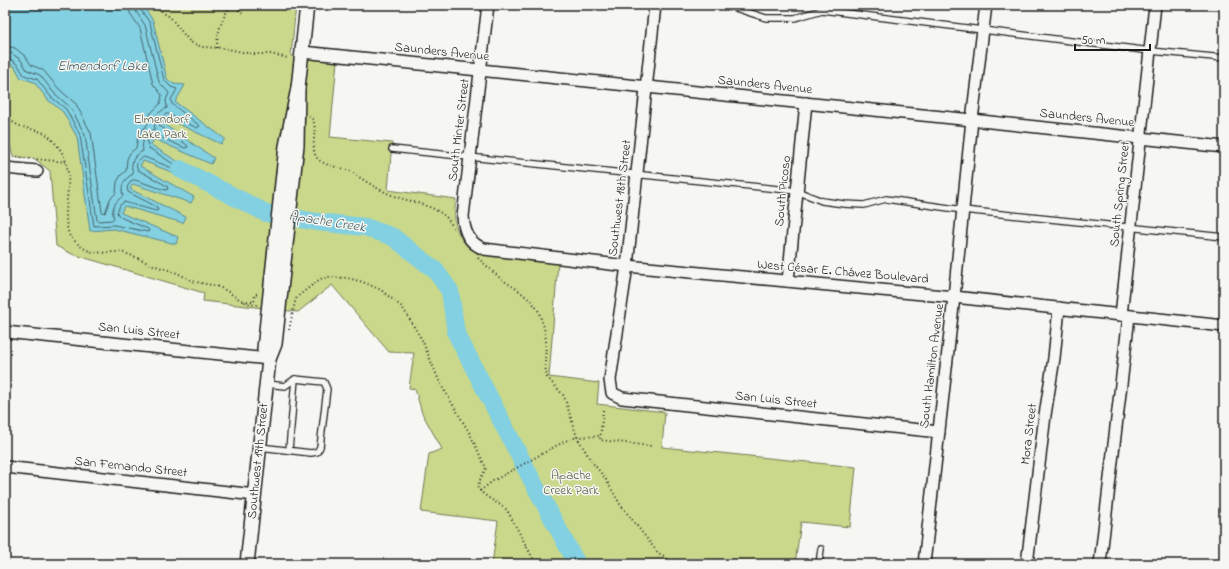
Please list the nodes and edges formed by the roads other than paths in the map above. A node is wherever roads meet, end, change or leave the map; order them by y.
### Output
1 (307, 5) edge
2 (488, 5) edge
3 (656, 5) edge
4 (726, 5) edge
5 (986, 5) edge
6 (1155, 5) edge
7 (983, 30) junction
8 (1151, 51) junction
9 (302, 52) junction
10 (1224, 58) edge
11 (481, 70) junction
12 (647, 87) junction
13 (806, 103) junction
14 (972, 120) junction
15 (1140, 138) junction
16 (1224, 147) edge
17 (392, 149) dead end
18 (470, 157) junction
19 (5, 168) edge
20 (37, 171) dead end
21 (637, 176) junction
22 (797, 191) junction
23 (963, 210) junction
24 (1130, 227) junction
25 (466, 234) joint
26 (1224, 237) edge
27 (627, 266) junction
28 (788, 281) junction
29 (954, 297) junction
30 (1059, 308) junction
31 (1125, 316) junction
32 (1224, 326) edge
33 (5, 332) edge
34 (269, 359) junction
35 (295, 379) junction
36 (267, 384) junction
37 (612, 393) joint
38 (939, 432) junction
39 (260, 447) junction
40 (289, 450) junction
41 (5, 467) edge
42 (255, 495) junction
43 (821, 549) dead end
44 (247, 564) edge
45 (819, 564) edge
46 (924, 564) edge
47 (1027, 564) edge
48 (1100, 564) edge

1 - 9 street, Southwest 19th Street
2 - 11 street, South Minter Street
3 - 12 street, Southwest 18th Street
4 - 7 lane
5 - 7 street, South Hamilton Avenue
6 - 8 street, South Spring Street
7 - 8 lane
7 - 14 street, South Hamilton Avenue
8 - 10 lane
8 - 15 street, South Spring Street
9 - 11 street, Saunders Avenue
9 - 34 street, Southwest 19th Street
11 - 12 street, Saunders Avenue
11 - 18 street, South Minter Street
12 - 13 street, Saunders Avenue
12 - 21 street, Southwest 18th Street
13 - 14 street, Saunders Avenue
13 - 22 street, South Picoso
14 - 15 street, Saunders Avenue
14 - 23 street, South Hamilton Avenue
15 - 16 street, Saunders Avenue
15 - 24 street, South Spring Street
17 - 18 lane
18 - 21 lane
18 - 25 street, South Minter Street
19 - 20 street
21 - 22 lane
21 - 27 street, Southwest 18th Street
22 - 23 lane
22 - 28 street, South Picoso
23 - 24 lane
23 - 29 street, South Hamilton Avenue
24 - 26 lane
24 - 31 street, South Spring Street
25 - 27 street, West César E. Chávez Boulevard
27 - 28 street, West César E. Chávez Boulevard
27 - 37 street, Southwest 18th Street
28 - 29 street, West César E. Chávez Boulevard
29 - 30 street, West César E. Chávez Boulevard
29 - 38 street, South Hamilton Avenue
30 - 31 street, West César E. Chávez Boulevard
30 - 47 street, Mora Street
31 - 32 street, West César E. Chávez Boulevard
31 - 48 street, South Spring Street
33 - 34 street, San Luis Street
34 - 36 street, Southwest 19th Street
35 - 36 lane
35 - 40 lane
35 - 40 lane
36 - 39 street, Southwest 19th Street
37 - 38 street, San Luis Street
38 - 46 street, South Hamilton Avenue
39 - 40 lane
39 - 42 street, Southwest 19th Street
41 - 42 street, San Fernando Street
42 - 44 street, Southwest 19th Street
43 - 45 lane

